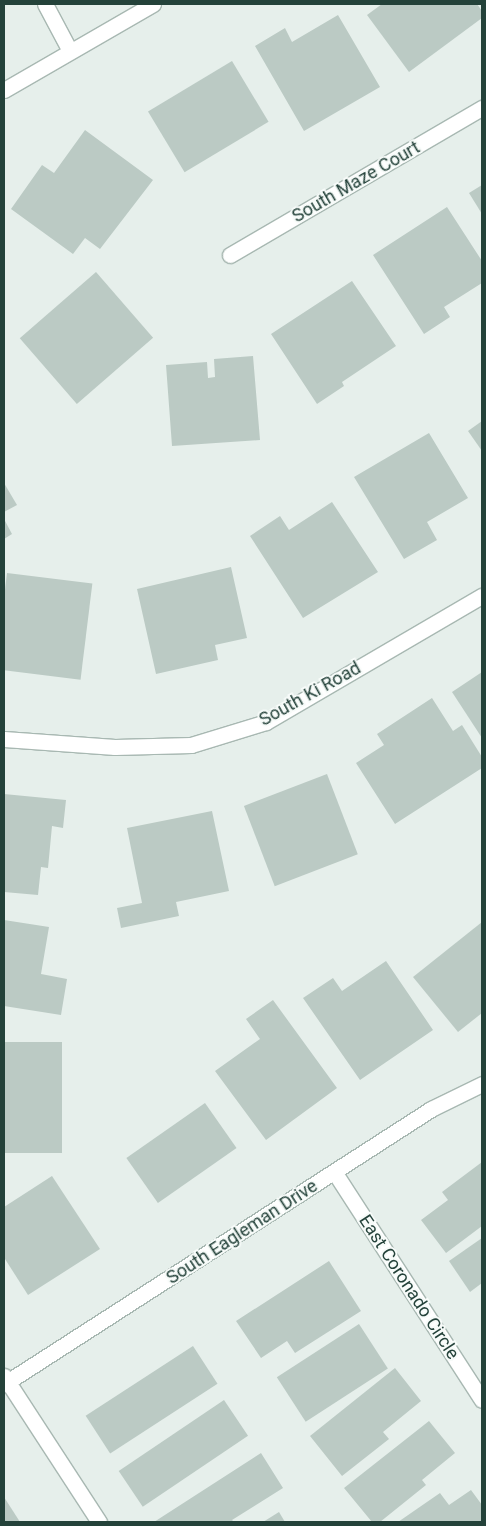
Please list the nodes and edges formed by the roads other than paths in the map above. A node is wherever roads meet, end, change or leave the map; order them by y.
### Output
1 (44, 4) edge
2 (153, 4) edge
3 (70, 51) junction
4 (4, 90) edge
5 (482, 108) edge
6 (230, 256) dead end
7 (482, 596) edge
8 (4, 739) edge
9 (482, 1084) edge
10 (335, 1173) junction
11 (5, 1381) edge
12 (482, 1400) edge
13 (100, 1522) edge

1 - 3 street
2 - 3 street
3 - 4 street
5 - 6 street, South Maze Court
7 - 8 street, South Ki Road
9 - 10 street, South Eagleman Drive
10 - 11 street, South Eagleman Drive
10 - 12 street, East Coronado Circle
11 - 13 street

